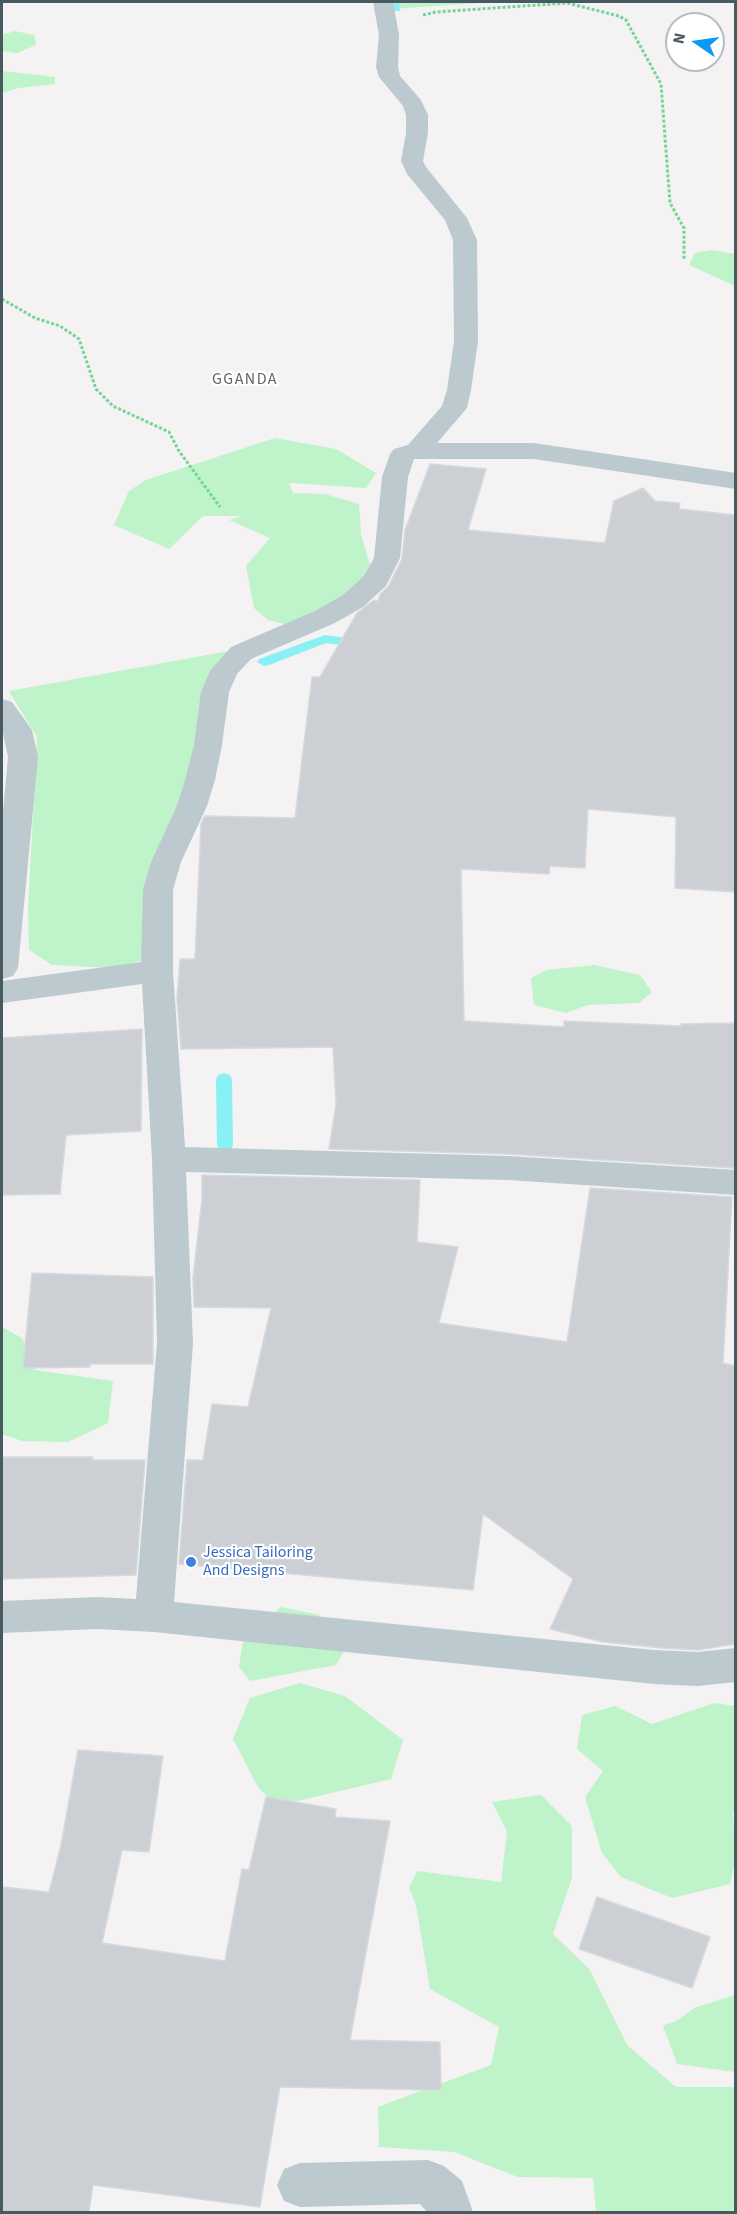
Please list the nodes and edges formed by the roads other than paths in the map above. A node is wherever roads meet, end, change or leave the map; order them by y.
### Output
1 (383, 2) edge
2 (417, 450) junction
3 (735, 481) edge
4 (2, 708) edge
5 (2, 968) edge
6 (157, 971) junction
7 (2, 992) edge
8 (169, 1159) junction
9 (735, 1183) edge
10 (154, 1616) junction
11 (2, 1617) edge
12 (735, 1665) edge
13 (300, 2185) dead end
14 (450, 2212) edge

1 - 2 street
2 - 3 street
2 - 6 street
4 - 5 street
6 - 7 street
6 - 8 street
8 - 9 street
8 - 10 street
10 - 11 street
10 - 12 street
13 - 14 street

